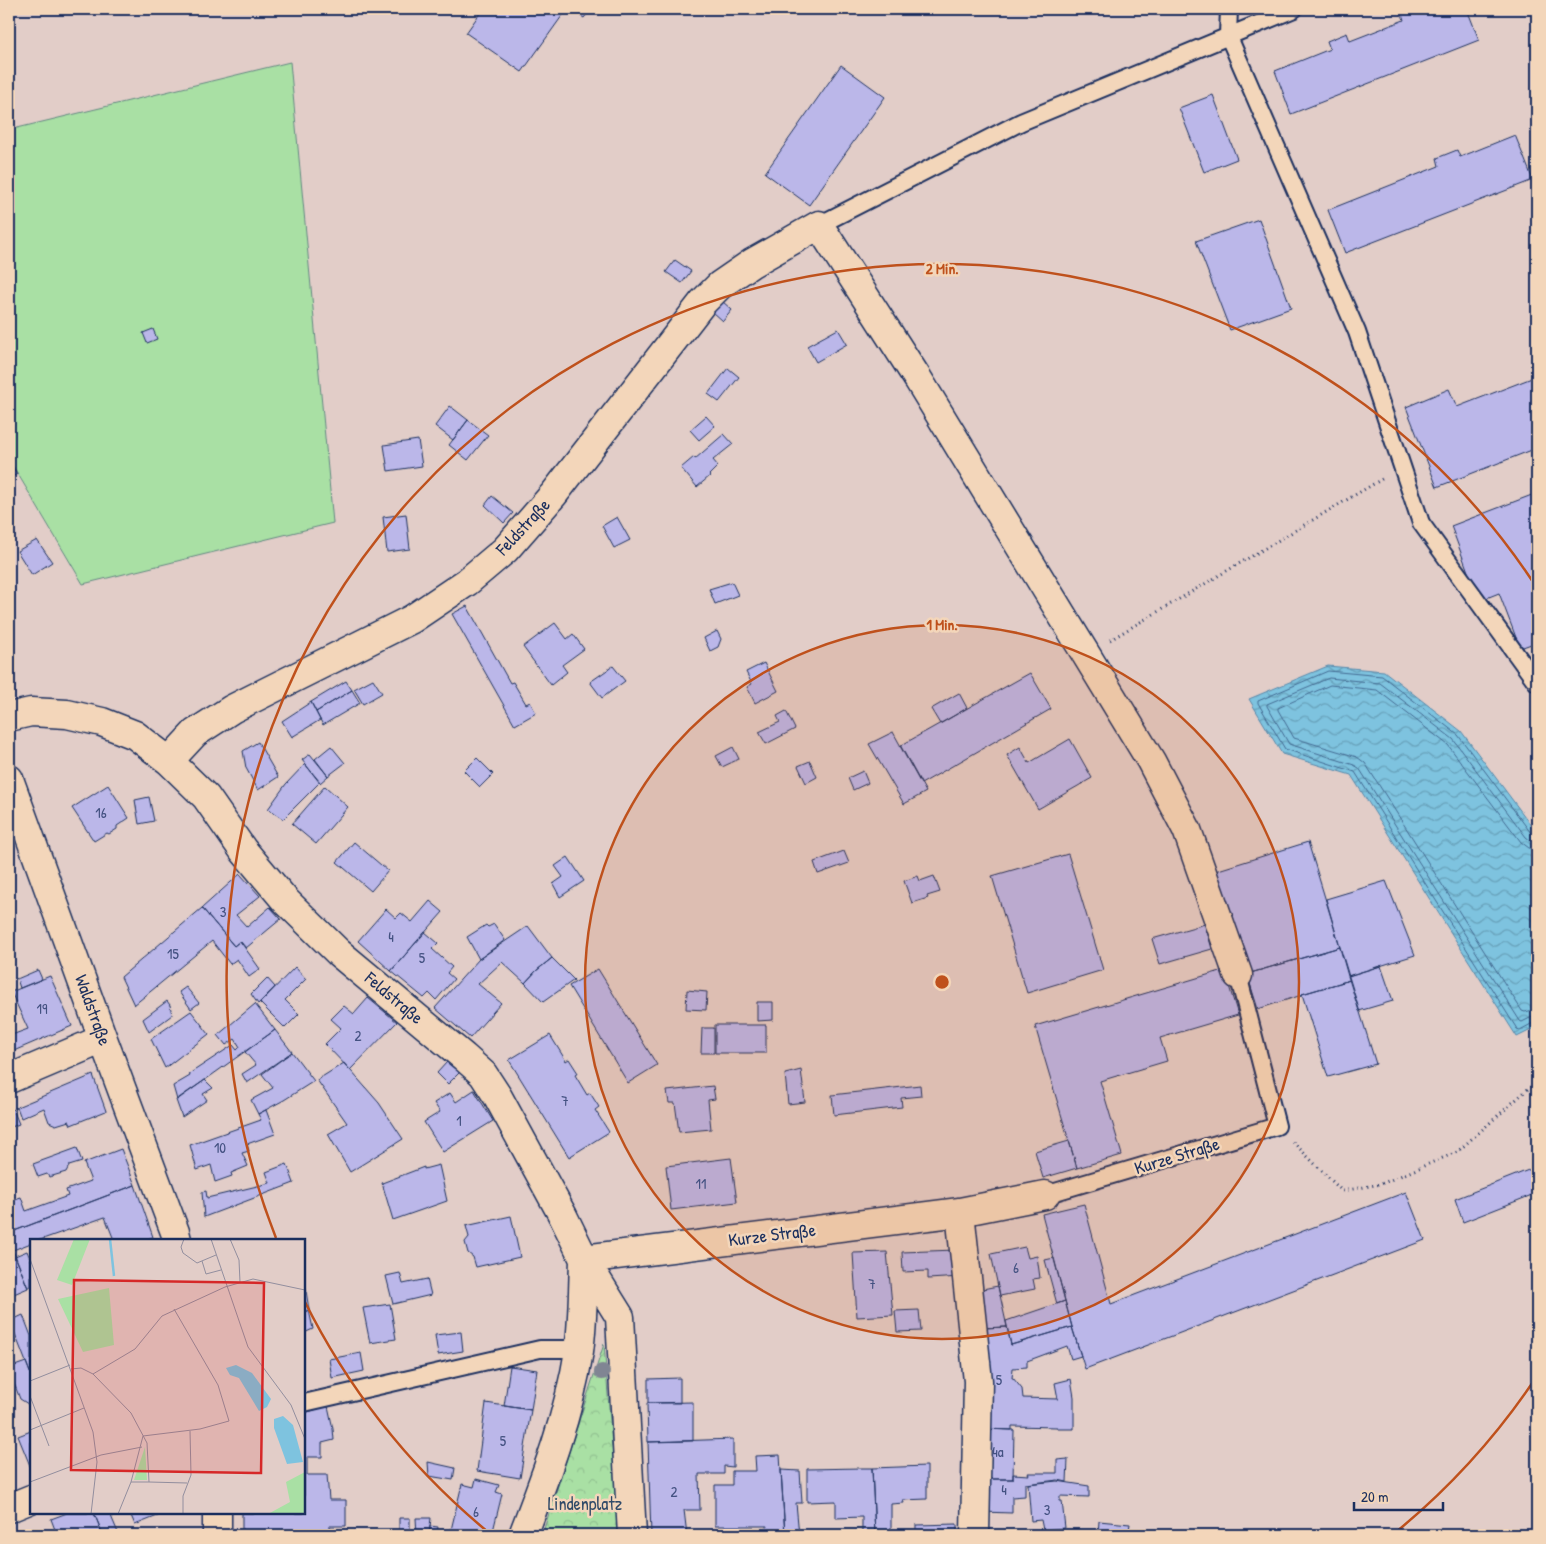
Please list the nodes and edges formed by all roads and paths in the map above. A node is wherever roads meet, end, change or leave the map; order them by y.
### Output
1 (1229, 9) edge
2 (1294, 9) edge
3 (1228, 35) junction
4 (820, 225) junction
5 (1402, 468) junction
6 (1086, 655) junction
7 (1537, 683) edge
8 (9, 717) edge
9 (169, 761) junction
10 (9, 779) edge
11 (1238, 975) joint
12 (103, 1039) junction
13 (9, 1079) edge
14 (1537, 1081) edge
15 (1277, 1126) junction
16 (1045, 1195) joint
17 (960, 1212) junction
18 (177, 1239) edge
19 (584, 1259) junction
20 (579, 1349) junction
21 (305, 1403) edge
22 (30, 1499) edge
23 (9, 1508) edge
24 (217, 1514) edge
25 (217, 1535) edge
26 (524, 1535) edge
27 (632, 1535) edge
28 (975, 1535) edge

1 - 3 lane
2 - 3 lane
3 - 4 lane
3 - 5 lane
4 - 6 street
4 - 9 street, Feldstraße
5 - 6 path
5 - 7 lane
6 - 11 street
8 - 9 street, Feldstraße
9 - 19 street, Feldstraße
10 - 12 street, Waldstraße
11 - 15 lane
12 - 13 street
12 - 18 street, Waldstraße
14 - 15 path
15 - 16 lane, Kurze Straße
16 - 17 street, Kurze Straße
17 - 19 street, Kurze Straße
17 - 28 street
19 - 20 street
19 - 27 street
20 - 21 lane
20 - 26 street
22 - 23 street
24 - 25 street

